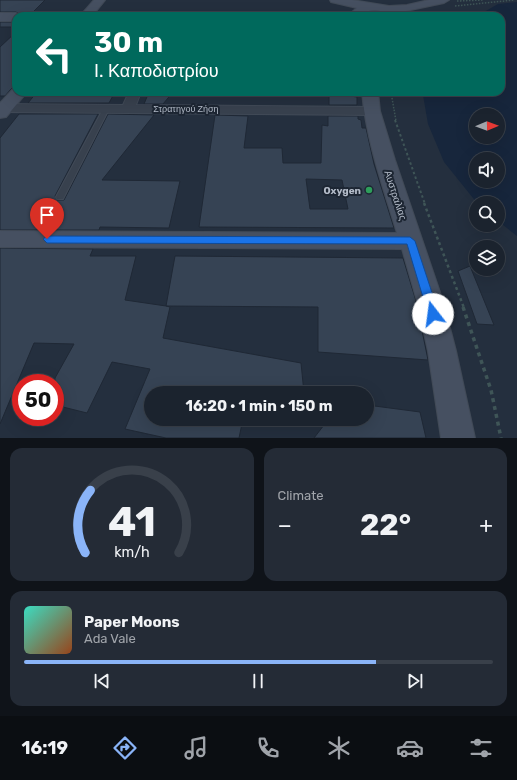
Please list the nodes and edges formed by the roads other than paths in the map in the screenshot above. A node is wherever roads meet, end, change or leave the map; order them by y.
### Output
1 (100, 0) edge
2 (335, 0) edge
3 (448, 3) edge
4 (372, 7) junction
5 (90, 12) edge
6 (359, 12) edge
7 (397, 12) edge
8 (0, 17) edge
9 (12, 17) edge
10 (15, 96) edge
11 (133, 96) edge
12 (376, 97) edge
13 (106, 109) junction
14 (128, 109) junction
15 (2, 110) edge
16 (60, 197) dead end
17 (0, 239) edge
18 (410, 241) junction
19 (458, 438) edge

1 - 5 street
2 - 4 street
3 - 7 street
4 - 6 street
4 - 7 street
8 - 9 street
10 - 15 street
11 - 14 street
12 - 14 street, Στρατηγού Ζήση
12 - 18 street, Αυστραλίας
13 - 14 street, Στρατηγού Ζήση
13 - 15 street, Στρατηγού Ζήση
13 - 16 lane
17 - 18 street
18 - 19 street, Αυστραλίας

